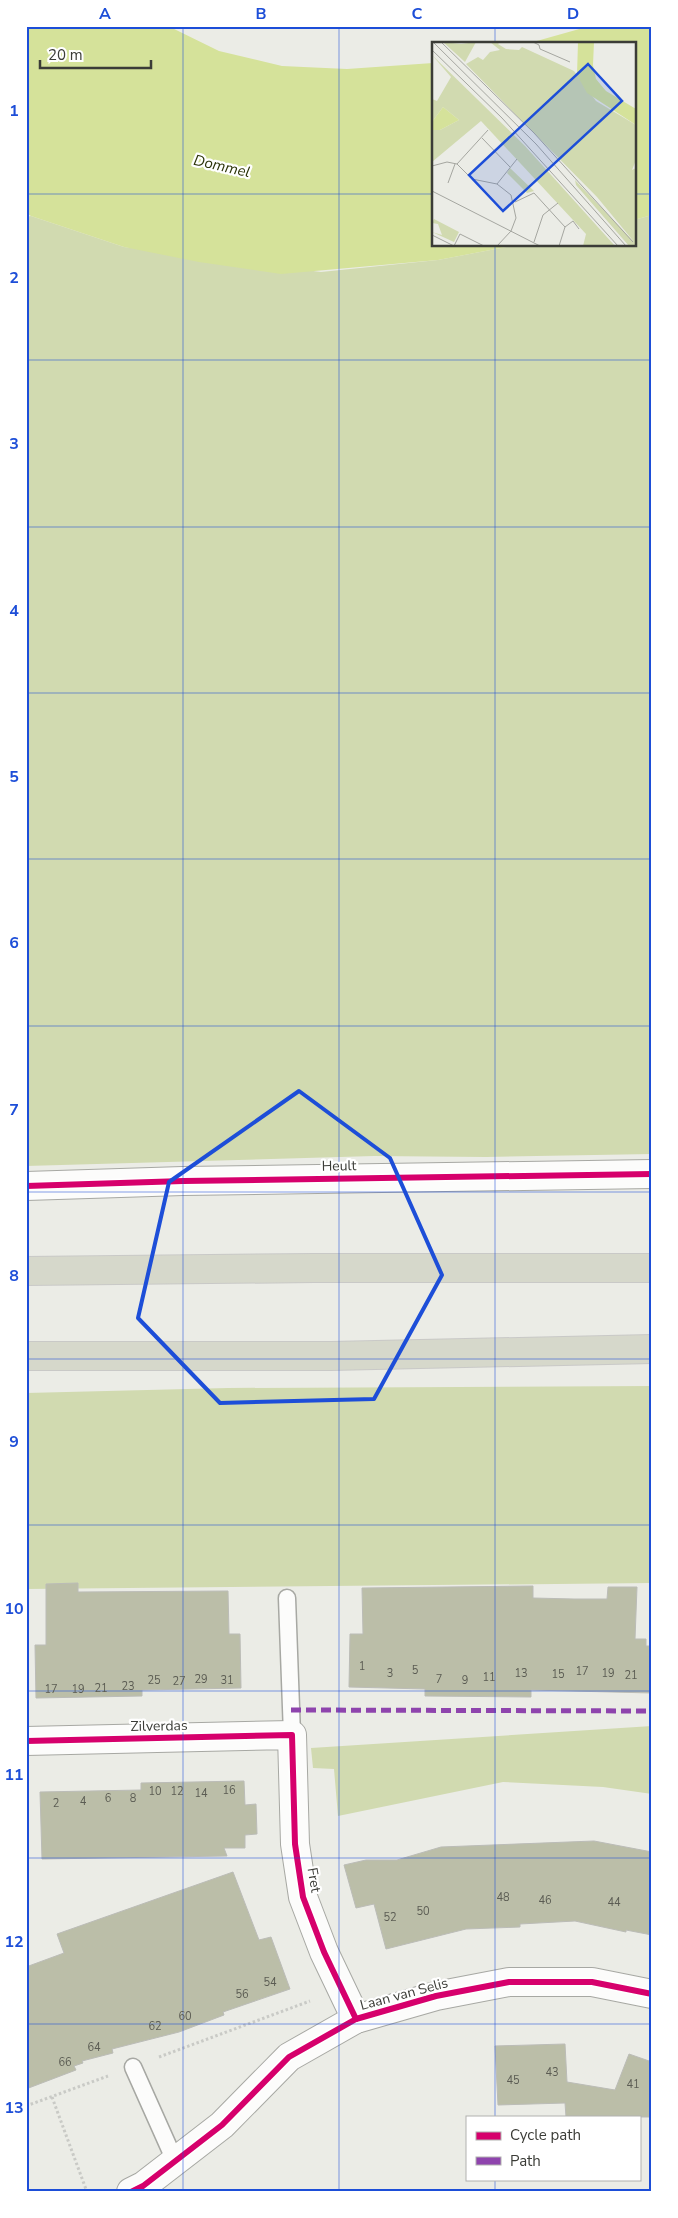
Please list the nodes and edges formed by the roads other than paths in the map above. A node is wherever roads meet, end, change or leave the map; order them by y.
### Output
1 (652, 1174) edge
2 (26, 1186) edge
3 (652, 1268) edge
4 (26, 1270) edge
5 (652, 1349) edge
6 (26, 1356) edge
7 (287, 1598) dead end
8 (292, 1735) junction
9 (26, 1741) edge
10 (652, 1994) edge
11 (356, 2020) junction
12 (133, 2067) road end
13 (175, 2161) junction
14 (131, 2192) edge

1 - 2 street, Heult
3 - 4 highway
5 - 6 highway
7 - 8 lane
8 - 9 street, Zilverdas
8 - 11 street, Fret
10 - 11 street, Laan van Selis
11 - 13 street, Laan van Selis
12 - 13 lane
13 - 14 street, Laan van Selis

